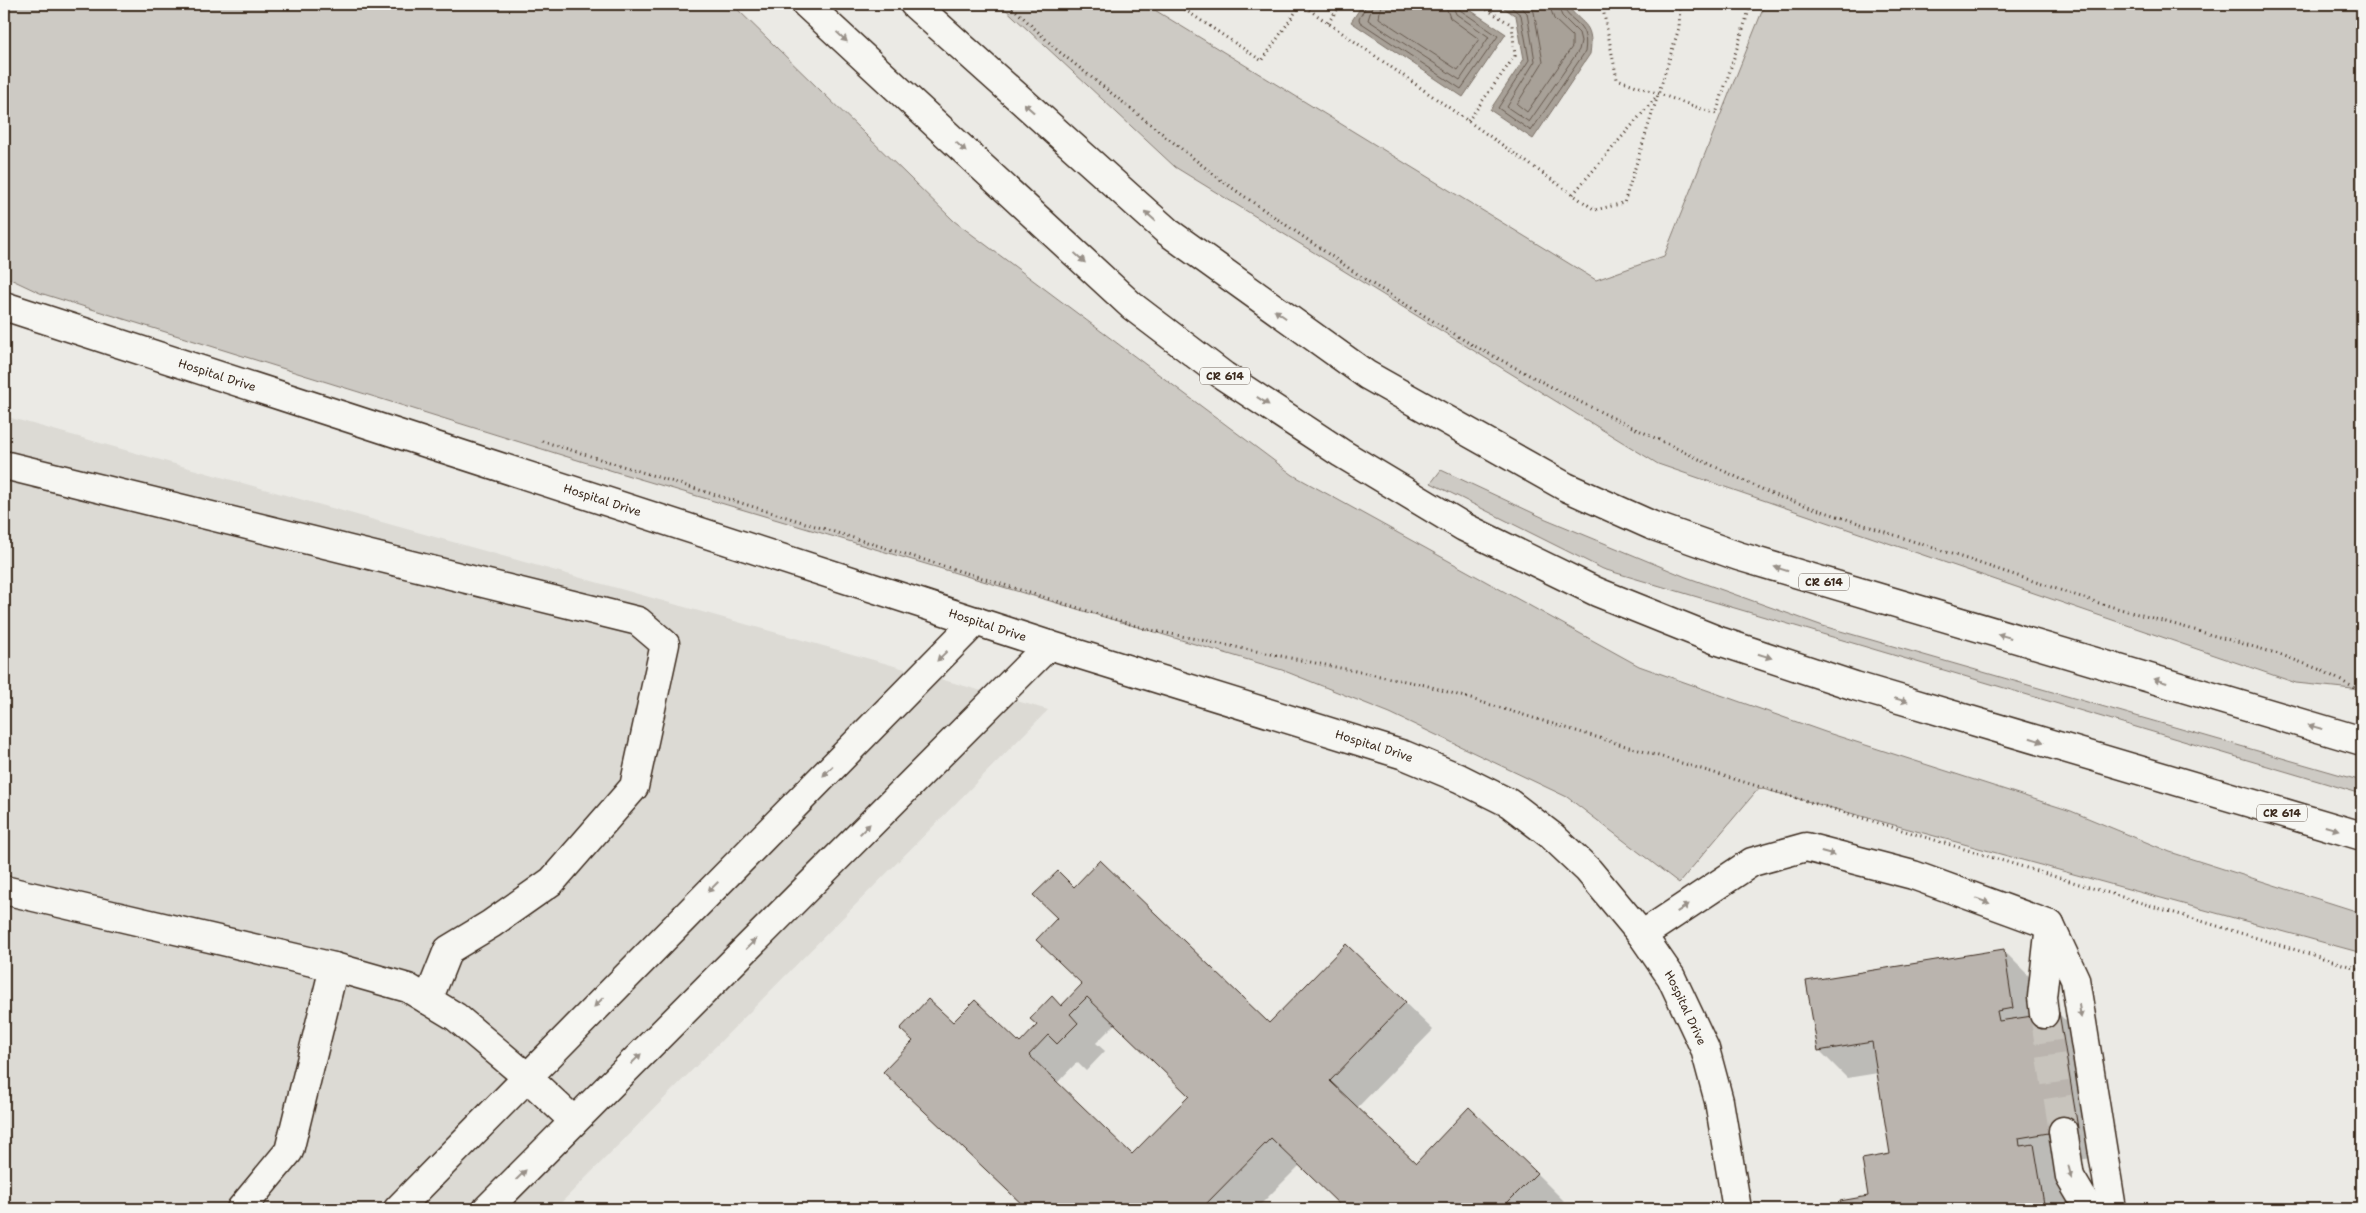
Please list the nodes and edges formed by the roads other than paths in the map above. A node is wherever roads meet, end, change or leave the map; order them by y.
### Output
1 (806, 4) edge
2 (914, 4) edge
3 (4, 306) edge
4 (4, 465) edge
5 (976, 621) junction
6 (1048, 645) junction
7 (2362, 741) edge
8 (2362, 836) edge
9 (4, 890) edge
10 (2050, 926) junction
11 (1642, 935) junction
12 (334, 967) junction
13 (428, 1000) junction
14 (2044, 1014) tunnel mouth
15 (527, 1077) junction
16 (574, 1121) junction
17 (2063, 1131) tunnel mouth
18 (241, 1209) edge
19 (398, 1209) edge
20 (487, 1209) edge
21 (1737, 1209) edge
22 (2089, 1209) edge
23 (2112, 1209) edge

1 -> 8 main road, CR 614
7 -> 2 main road, CR 614
3 - 5 main road, Hospital Drive
4 - 13 main road
5 - 6 main road, Hospital Drive
5 -> 15 main road
6 - 11 main road, Hospital Drive
16 -> 6 main road
9 - 12 main road
11 -> 10 main road
10 - 14 main road
10 -> 23 main road
11 - 21 main road, Hospital Drive
12 - 13 main road
12 - 18 main road
13 - 15 main road
15 - 16 main road
15 - 19 main road
20 -> 16 main road
17 -> 22 main road

